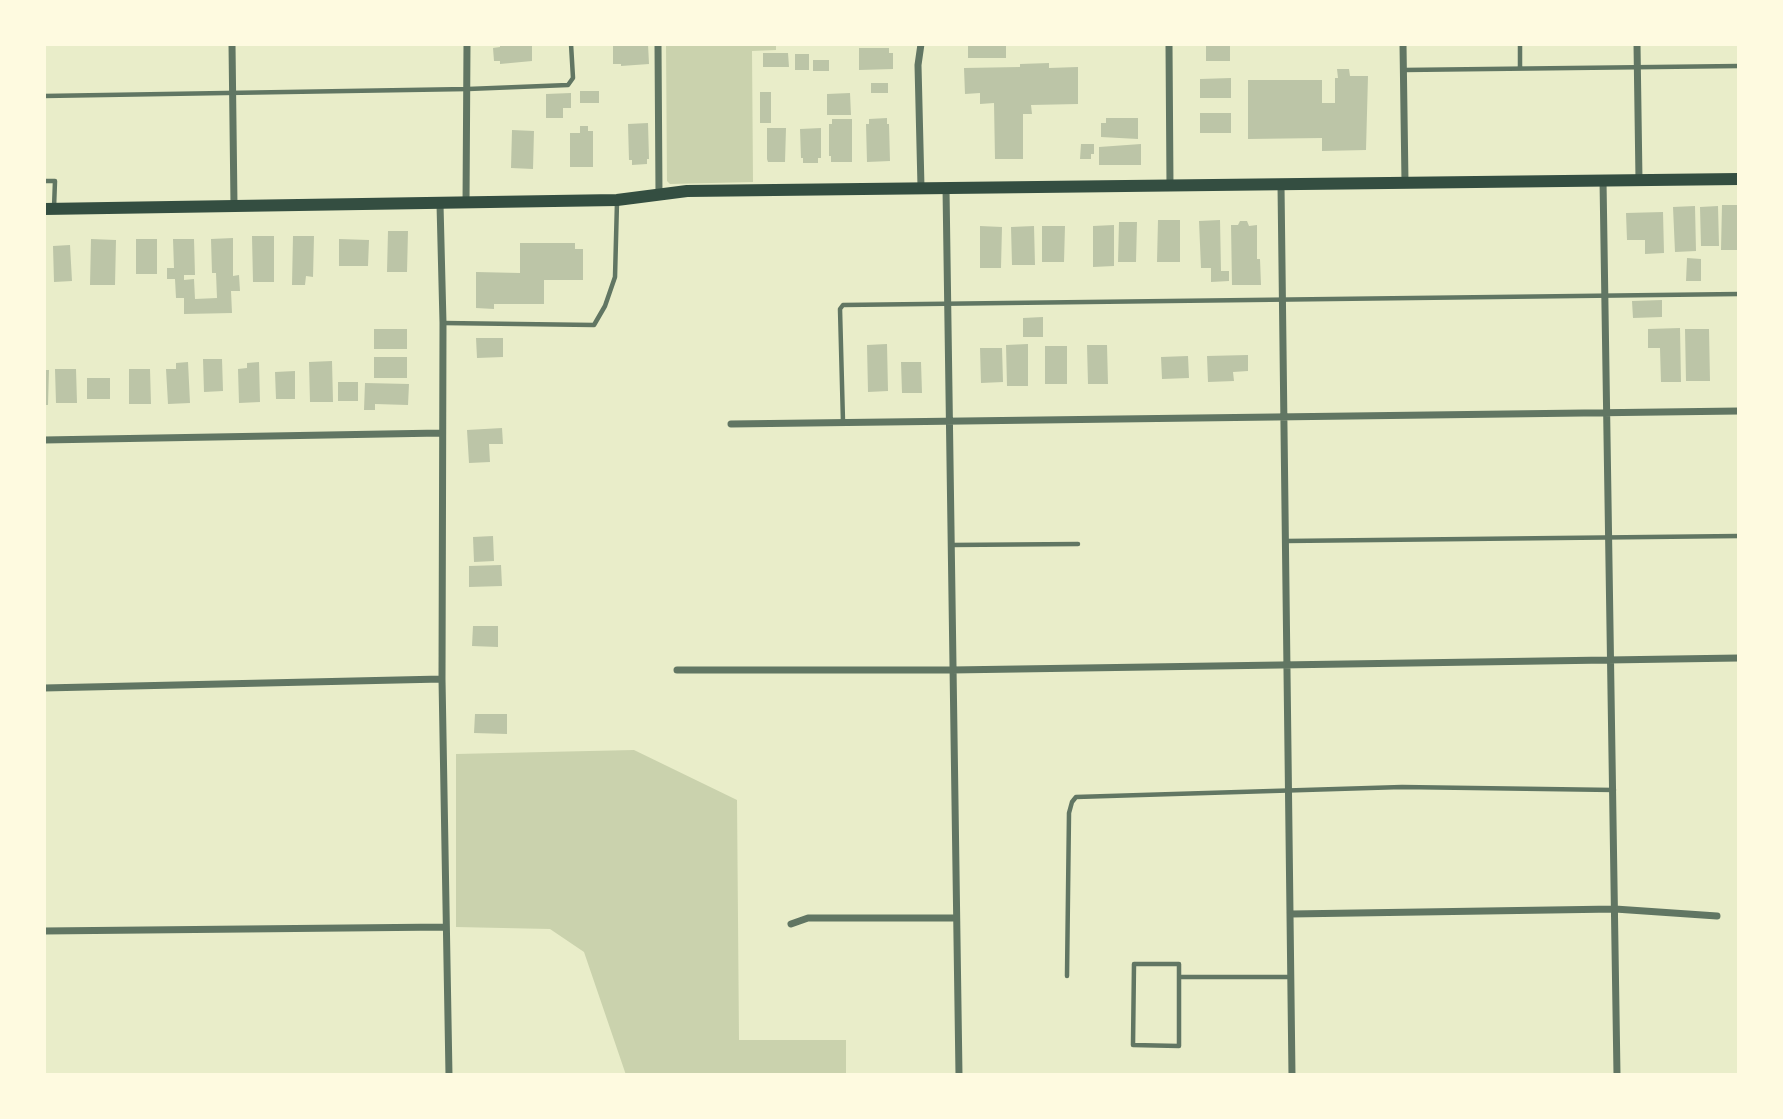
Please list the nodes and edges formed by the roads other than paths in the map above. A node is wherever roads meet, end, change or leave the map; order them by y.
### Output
1 (232, 44) edge
2 (467, 44) edge
3 (572, 44) edge
4 (658, 44) edge
5 (920, 44) edge
6 (1169, 44) edge
7 (1403, 44) edge
8 (1520, 44) edge
9 (1637, 44) edge
10 (1739, 66) edge
11 (1637, 67) junction
12 (1520, 68) junction
13 (1403, 70) junction
14 (468, 89) junction
15 (233, 92) junction
16 (44, 96) edge
17 (1603, 179) junction
18 (1739, 179) edge
19 (1639, 180) junction
20 (44, 181) edge
21 (1405, 182) junction
22 (1282, 185) junction
23 (1170, 186) junction
24 (921, 187) junction
25 (946, 187) junction
26 (659, 194) junction
27 (617, 200) junction
28 (440, 204) junction
29 (466, 204) junction
30 (234, 205) junction
31 (49, 209) edge
32 (1739, 294) edge
33 (1606, 295) junction
34 (1282, 300) junction
35 (947, 303) junction
36 (443, 323) junction
37 (1608, 411) junction
38 (1739, 411) edge
39 (1284, 415) junction
40 (948, 420) junction
41 (843, 422) junction
42 (731, 424) dead end
43 (442, 433) junction
44 (44, 440) edge
45 (1739, 536) edge
46 (1610, 537) junction
47 (1285, 541) junction
48 (1078, 544) dead end
49 (950, 545) junction
50 (1739, 658) edge
51 (1611, 661) junction
52 (1287, 666) junction
53 (677, 670) dead end
54 (951, 670) junction
55 (442, 680) junction
56 (44, 688) edge
57 (1614, 790) junction
58 (1289, 791) junction
59 (1615, 909) junction
60 (1291, 914) junction
61 (1717, 916) dead end
62 (955, 918) junction
63 (791, 924) dead end
64 (446, 927) junction
65 (44, 931) edge
66 (1067, 976) dead end
67 (1291, 977) junction
68 (1179, 978) junction
69 (449, 1075) edge
70 (959, 1075) edge
71 (1292, 1075) edge
72 (1617, 1075) edge

1 - 15 street
2 - 14 street
3 - 14 lane
4 - 26 street
5 - 24 street
6 - 23 street
7 - 13 street
8 - 12 lane
9 - 11 street
10 - 11 lane
11 - 12 lane
11 - 19 street
12 - 13 lane
13 - 21 street
14 - 15 lane
14 - 29 street
15 - 16 lane
15 - 30 street
17 - 19 main road
17 - 21 main road
17 - 33 street
18 - 19 main road
20 - 31 lane
21 - 22 main road
22 - 23 main road
22 - 34 street
23 - 25 main road
24 - 25 main road
24 - 26 main road
25 - 35 street
26 - 27 main road
27 - 29 main road
27 - 36 lane
28 - 29 main road
28 - 30 main road
28 - 36 street
30 - 31 main road
32 - 33 lane
33 - 34 lane
33 - 37 street
34 - 35 lane
34 - 39 street
35 - 40 street
35 - 41 lane
36 - 43 street
37 - 38 street
37 - 39 street
37 - 46 street
39 - 40 street
39 - 47 street
40 - 41 street
40 - 49 street
41 - 42 street
43 - 44 street
43 - 55 street
45 - 46 lane
46 - 47 lane
46 - 51 street
47 - 52 street
48 - 49 lane
49 - 54 street
50 - 51 street
51 - 52 street
51 - 57 street
52 - 54 street
52 - 58 street
53 - 54 street
54 - 62 street
55 - 56 street
55 - 64 street
57 - 58 lane
57 - 59 street
58 - 60 street
58 - 66 lane
59 - 60 street
59 - 61 street
59 - 72 street
60 - 67 street
62 - 63 street
62 - 70 street
64 - 65 street
64 - 69 street
67 - 68 lane
67 - 71 street
68 - 68 lane

